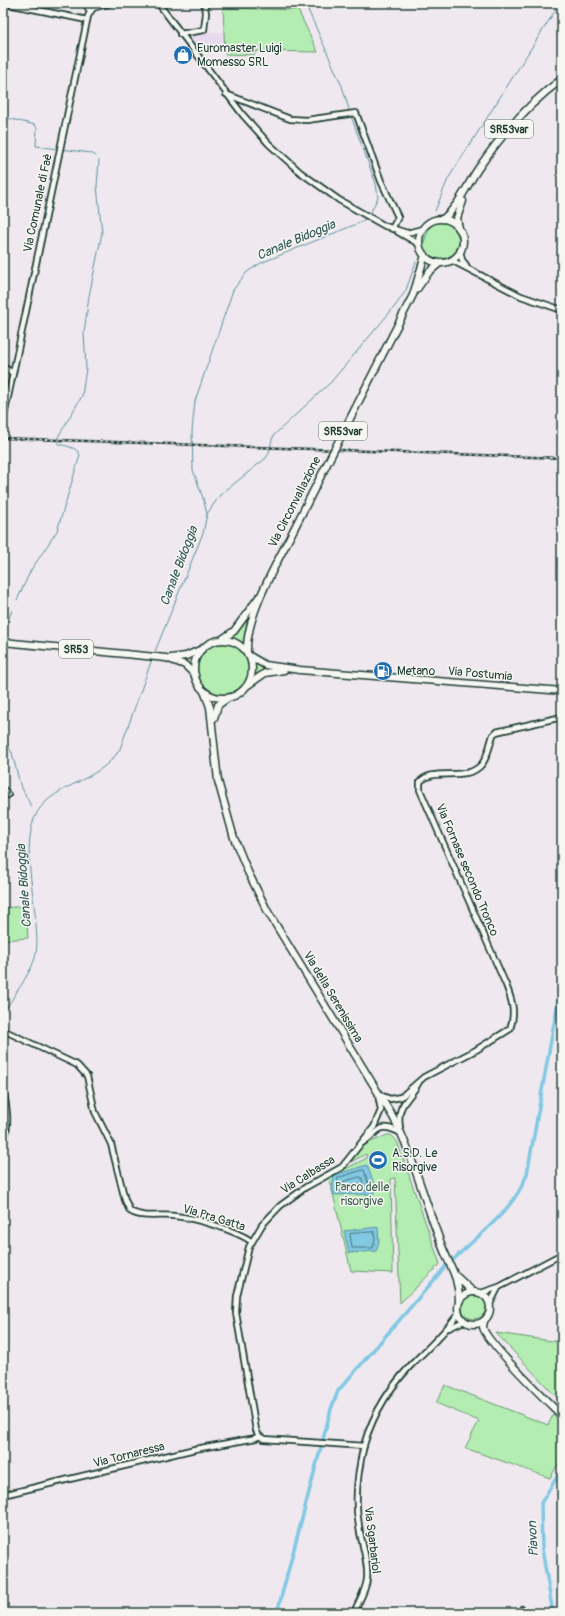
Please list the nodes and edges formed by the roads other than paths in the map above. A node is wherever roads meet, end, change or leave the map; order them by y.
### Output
1 (85, 3) edge
2 (111, 3) edge
3 (158, 3) edge
4 (204, 3) edge
5 (3, 5) edge
6 (90, 11) junction
7 (87, 20) junction
8 (180, 34) junction
9 (562, 79) edge
10 (226, 94) junction
11 (467, 188) junction
12 (443, 219) junction
13 (422, 229) junction
14 (394, 230) junction
15 (459, 230) junction
16 (419, 244) junction
17 (460, 250) junction
18 (425, 256) junction
19 (451, 260) junction
20 (441, 262) junction
21 (469, 267) junction
22 (413, 295) junction
23 (562, 310) edge
24 (3, 367) edge
25 (13, 373) junction
26 (3, 421) edge
27 (264, 590) junction
28 (221, 640) junction
29 (3, 642) edge
30 (202, 649) junction
31 (247, 654) junction
32 (166, 658) junction
33 (300, 670) junction
34 (194, 675) junction
35 (244, 688) junction
36 (204, 691) junction
37 (562, 692) edge
38 (231, 696) junction
39 (562, 717) edge
40 (213, 726) junction
41 (3, 789) edge
42 (8, 795) dead end
43 (3, 1030) edge
44 (420, 1081) junction
45 (3, 1089) edge
46 (378, 1094) junction
47 (401, 1133) junction
48 (3, 1144) edge
49 (360, 1144) junction
50 (251, 1241) junction
51 (562, 1254) edge
52 (454, 1274) junction
53 (499, 1287) junction
54 (472, 1291) junction
55 (481, 1293) junction
56 (459, 1301) junction
57 (490, 1304) junction
58 (458, 1314) junction
59 (464, 1321) junction
60 (484, 1321) junction
61 (472, 1324) junction
62 (448, 1329) junction
63 (486, 1333) junction
64 (562, 1416) edge
65 (259, 1436) junction
66 (364, 1446) junction
67 (3, 1495) edge
68 (354, 1613) edge

1 - 6 street
2 - 6 street
3 - 8 street
4 - 8 street
5 - 7 street
6 - 7 street, Via Comunale di Faè
7 - 25 street, Via Comunale di Faè
8 - 10 street
9 - 11 main road, SR53var
10 - 14 street
10 - 14 street
11 - 12 main road, SR53var
11 - 15 main road, SR53var
12 - 13 main road, SR53var
12 - 15 main road
13 - 14 street
13 - 16 main road
14 - 16 street
15 - 17 main road, SR53var
16 - 18 main road
17 - 19 main road
17 - 21 street
18 - 20 main road
18 - 22 main road, Via Circonvallazione / SR53var
19 - 20 main road
19 - 21 street
20 - 22 main road, Via Circonvallazione / SR53var
21 - 23 street
22 - 27 main road, Via Circonvallazione / SR53var, bridge
24 - 25 street
25 - 26 street, Via Comunale di Faè
27 - 28 main road, Via Circonvallazione / SR53var
27 - 31 main road, Via Circonvallazione / SR53var
28 - 30 main road, SR53
28 - 31 main road
29 - 32 main road, SR53
30 - 32 main road, SR53
30 - 34 main road
31 - 33 main road, Via Postumia
31 - 35 main road
32 - 34 main road, SR53
33 - 35 main road, Via Postumia
33 - 37 main road, Via Postumia
34 - 36 main road, SR53
35 - 38 main road
36 - 38 main road
36 - 40 main road
38 - 40 main road
39 - 44 street, Via Fornase secondo Tronco
40 - 46 main road, Via della Serenissima
41 - 42 street
43 - 50 street, Via Pra Gatta
44 - 46 street, Via Fornase secondo Tronco
44 - 47 street, Via Fornase secondo Tronco
45 - 48 street
46 - 47 main road, Via della Serenissima
46 - 49 street, Via Calbassa
47 - 49 street, Via Calbassa
47 - 52 main road, Via della Serenissima
49 - 50 street, Via Calbassa
50 - 65 street, Via Pra Gatta
51 - 53 street
52 - 54 main road, Via della Serenissima
52 - 56 main road, Via della Serenissima
53 - 55 street
53 - 57 street
54 - 55 main road
54 - 56 main road
55 - 57 main road
56 - 58 main road
57 - 60 main road
58 - 59 main road
58 - 62 street, Via Sgarbariol
59 - 61 main road
59 - 62 street, Via Sgarbariol
60 - 61 main road
60 - 63 main road
61 - 63 main road
62 - 66 street, Via Sgarbariol
63 - 64 main road
65 - 66 street
65 - 67 street, Via Tornaressa
66 - 68 street, Via Sgarbariol

